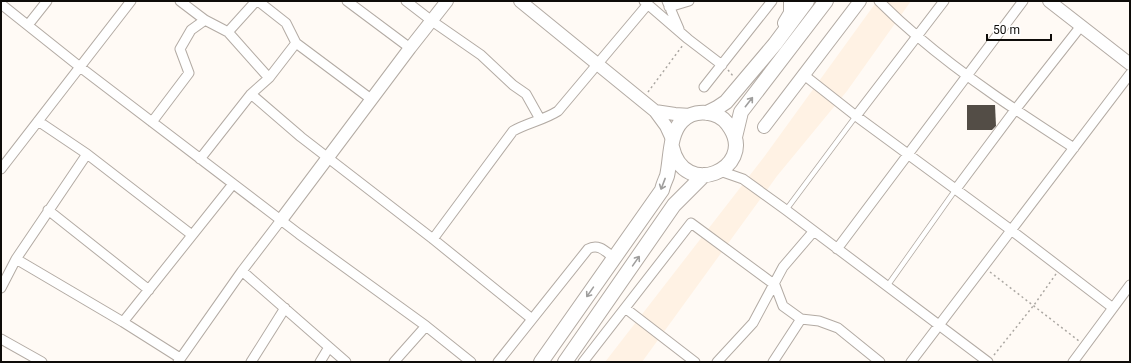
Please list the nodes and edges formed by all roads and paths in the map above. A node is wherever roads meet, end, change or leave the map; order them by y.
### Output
1 (47, 1) edge
2 (131, 1) edge
3 (180, 1) edge
4 (257, 1) edge
5 (347, 1) edge
6 (406, 1) edge
7 (447, 1) edge
8 (520, 1) edge
9 (689, 1) edge
10 (772, 1) edge
11 (791, 1) edge
12 (807, 1) edge
13 (826, 1) edge
14 (860, 1) edge
15 (879, 1) edge
16 (944, 1) edge
17 (1023, 1) edge
18 (646, 2) edge
19 (1056, 3) edge
20 (1, 4) edge
21 (668, 4) edge
22 (205, 20) junction
23 (432, 21) junction
24 (28, 25) junction
25 (1081, 26) junction
26 (228, 32) junction
27 (680, 32) junction
28 (917, 36) junction
29 (688, 39) junction
30 (296, 42) junction
31 (775, 44) junction
32 (410, 48) junction
33 (1130, 64) edge
34 (596, 65) junction
35 (722, 65) junction
36 (80, 67) junction
37 (1130, 74) edge
38 (804, 75) junction
39 (967, 75) junction
40 (269, 78) junction
41 (741, 84) junction
42 (704, 87) dead end
43 (251, 94) junction
44 (371, 99) junction
45 (641, 102) junction
46 (1016, 110) junction
47 (655, 111) junction
48 (707, 112) junction
49 (691, 115) junction
50 (856, 116) junction
51 (540, 119) junction
52 (38, 121) junction
53 (152, 122) junction
54 (764, 127) dead end
55 (735, 137) junction
56 (672, 143) junction
57 (1074, 148) junction
58 (87, 154) junction
59 (908, 154) junction
60 (328, 157) junction
61 (200, 158) junction
62 (731, 160) junction
63 (1, 169) edge
64 (720, 171) junction
65 (704, 176) junction
66 (743, 180) junction
67 (233, 184) junction
68 (956, 189) junction
69 (48, 210) junction
70 (786, 210) junction
71 (281, 220) junction
72 (1011, 230) junction
73 (813, 232) junction
74 (192, 235) junction
75 (433, 239) junction
76 (837, 249) junction
77 (614, 258) junction
78 (16, 259) junction
79 (984, 267) junction
80 (1060, 268) junction
81 (242, 270) junction
82 (775, 285) junction
83 (888, 285) junction
84 (1130, 286) edge
85 (1, 288) edge
86 (149, 290) junction
87 (1034, 305) junction
88 (285, 308) junction
89 (625, 308) junction
90 (1114, 308) junction
91 (532, 319) junction
92 (801, 319) junction
93 (123, 322) junction
94 (939, 325) junction
95 (426, 326) junction
96 (1, 339) edge
97 (1085, 346) junction
98 (329, 347) junction
99 (253, 359) edge
100 (179, 360) edge
101 (42, 362) edge
102 (263, 362) edge
103 (320, 362) edge
104 (346, 362) edge
105 (394, 362) edge
106 (471, 362) edge
107 (498, 362) edge
108 (541, 362) edge
109 (565, 362) edge
110 (583, 362) edge
111 (695, 362) edge
112 (717, 362) edge
113 (773, 362) edge
114 (880, 362) edge
115 (911, 362) edge
116 (988, 362) edge
117 (1073, 362) edge

1 - 24 street
2 - 36 street
3 - 22 street
4 - 26 street
4 - 30 street
5 - 32 street
6 - 23 street
7 - 23 street
8 - 34 street
9 - 21 street
10 - 35 street
11 - 31 main road
12 - 31 main road
55 -> 13 main road
14 - 38 street
15 - 28 street
16 - 28 street
17 - 39 street
18 - 27 street
18 - 34 street
19 - 25 street
20 - 24 street
21 - 27 street
22 - 26 street
22 - 53 street
23 - 32 street
23 - 51 street
24 - 36 street
25 - 33 street
25 - 46 street
26 - 40 street
27 - 29 street
28 - 39 street
28 - 50 street
29 - 35 street
29 - 45 path
30 - 40 street
30 - 44 street
31 - 41 main road
32 - 44 street
34 - 45 street
34 - 51 street
35 - 41 path
35 - 42 street
36 - 52 street
36 - 53 street
37 - 57 street
38 - 50 street
38 - 54 street
39 - 46 street
39 - 59 street
40 - 43 street
41 - 48 main road
43 - 60 street
43 - 61 street
44 - 60 street
45 - 47 street
46 - 57 street
46 - 68 street
47 - 49 street
47 - 56 street
48 - 49 main road
48 - 55 main road
49 - 56 main road
50 - 59 street
50 - 70 lane
51 - 75 street
52 - 58 street
52 - 63 street
53 - 61 street
55 - 62 main road
56 - 65 main road
56 -> 77 main road
57 - 72 street
58 - 69 street
58 - 74 street
59 - 68 street
59 - 76 street
60 - 71 street
60 - 75 street
61 - 67 street
62 - 64 main road
62 - 66 street
64 - 65 main road
64 - 66 street
109 -> 65 main road
66 - 70 street
67 - 71 street
67 - 74 street
68 - 72 street
68 - 83 lane
69 - 78 street
69 - 86 street
70 - 73 street
71 - 81 street
71 - 95 street
72 - 79 street
72 - 80 street
73 - 76 street
73 - 82 street
74 - 86 street
75 - 91 street
76 - 83 street
77 - 91 street
77 -> 108 main road
78 - 85 street
78 - 93 street
79 - 87 path
79 - 94 street
80 - 87 path
80 - 90 street
81 - 88 street
81 - 100 street
82 - 89 street
82 - 92 street
82 - 112 street
83 - 94 street
84 - 90 street
86 - 93 street
87 - 97 path
87 - 116 path
88 - 98 street
88 - 99 street
89 - 110 street
89 - 111 street
90 - 97 street
91 - 107 street
92 - 113 street
92 - 114 street
93 - 100 street
94 - 115 street
94 - 116 street
95 - 105 street
95 - 106 street
96 - 101 street
97 - 117 street
98 - 103 street
98 - 104 street
99 - 102 street

